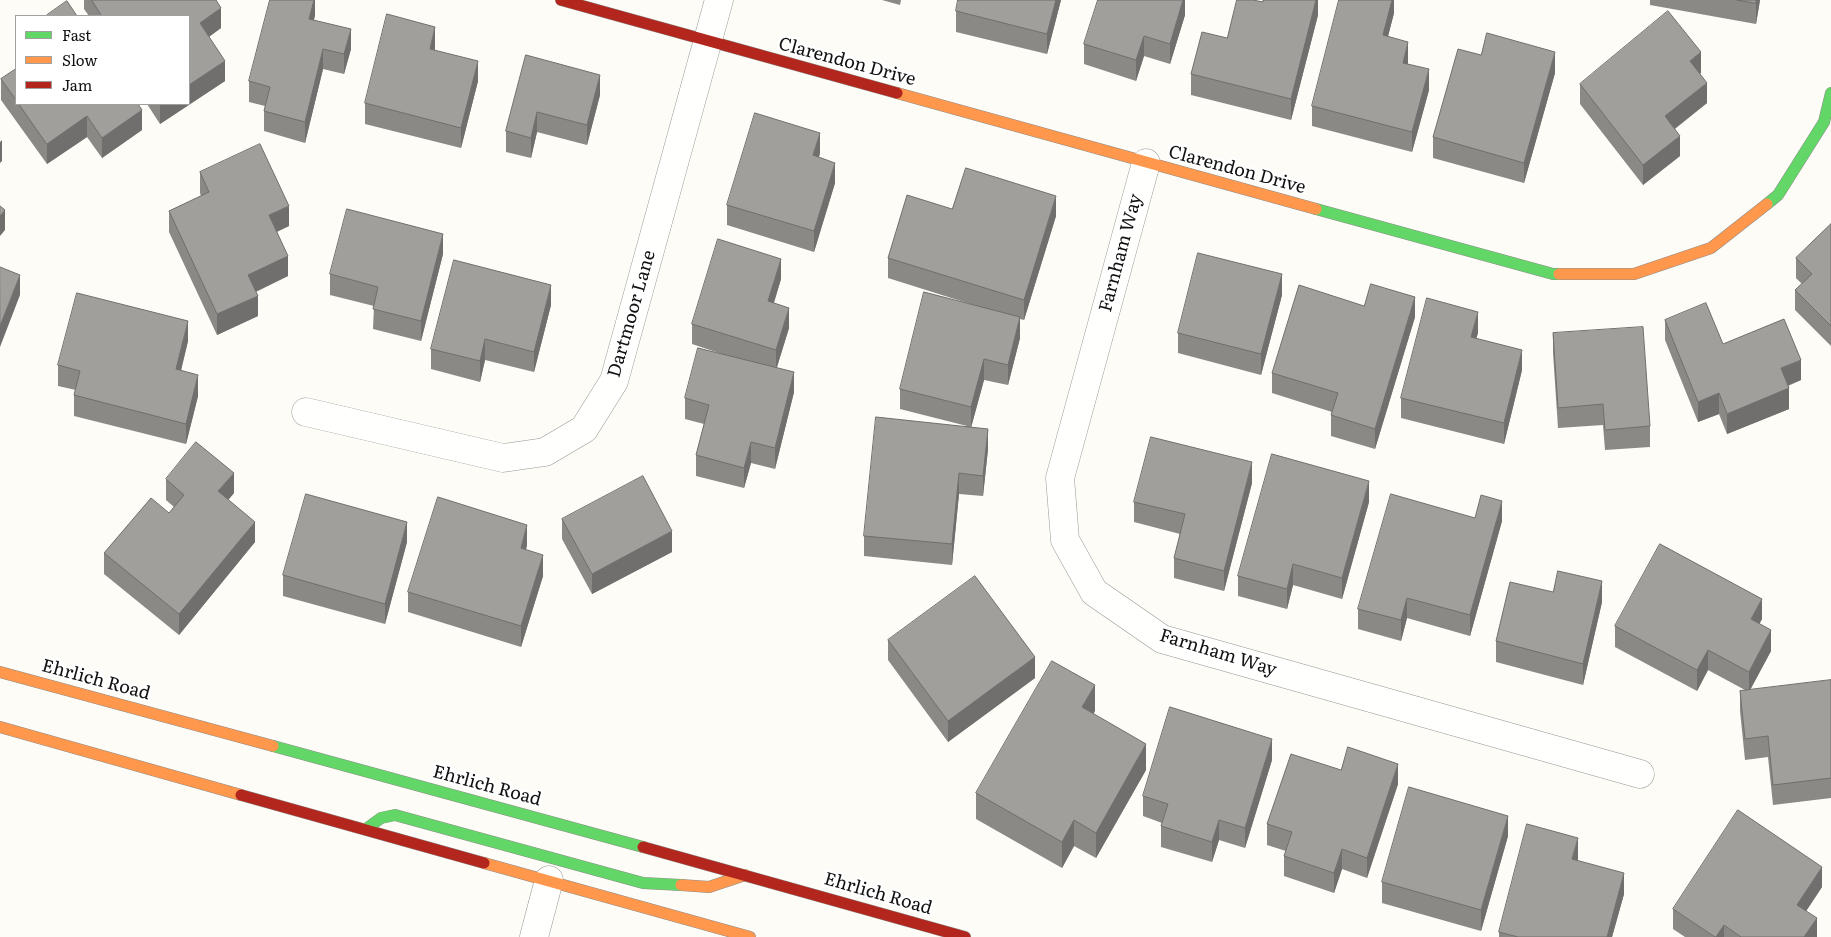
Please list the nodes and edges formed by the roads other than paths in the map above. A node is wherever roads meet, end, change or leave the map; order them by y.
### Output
1 (562, 0) edge
2 (719, 0) edge
3 (708, 41) junction
4 (1831, 93) edge
5 (1146, 162) junction
6 (306, 412) dead end
7 (0, 672) edge
8 (0, 727) edge
9 (1640, 774) dead end
10 (366, 829) junction
11 (745, 875) junction
12 (549, 880) junction
13 (534, 937) edge
14 (750, 937) edge
15 (964, 937) edge

1 - 3 main road, Clarendon Drive
2 - 3 street, Dartmoor Lane
3 - 5 main road, Clarendon Drive
3 - 6 street, Dartmoor Lane
4 - 5 main road, Clarendon Drive
5 - 9 street, Farnham Way
7 - 11 main road, Ehrlich Road
8 - 10 main road
10 - 11 main road
10 - 12 main road
11 - 15 main road, Ehrlich Road
12 - 13 street
12 - 14 main road

